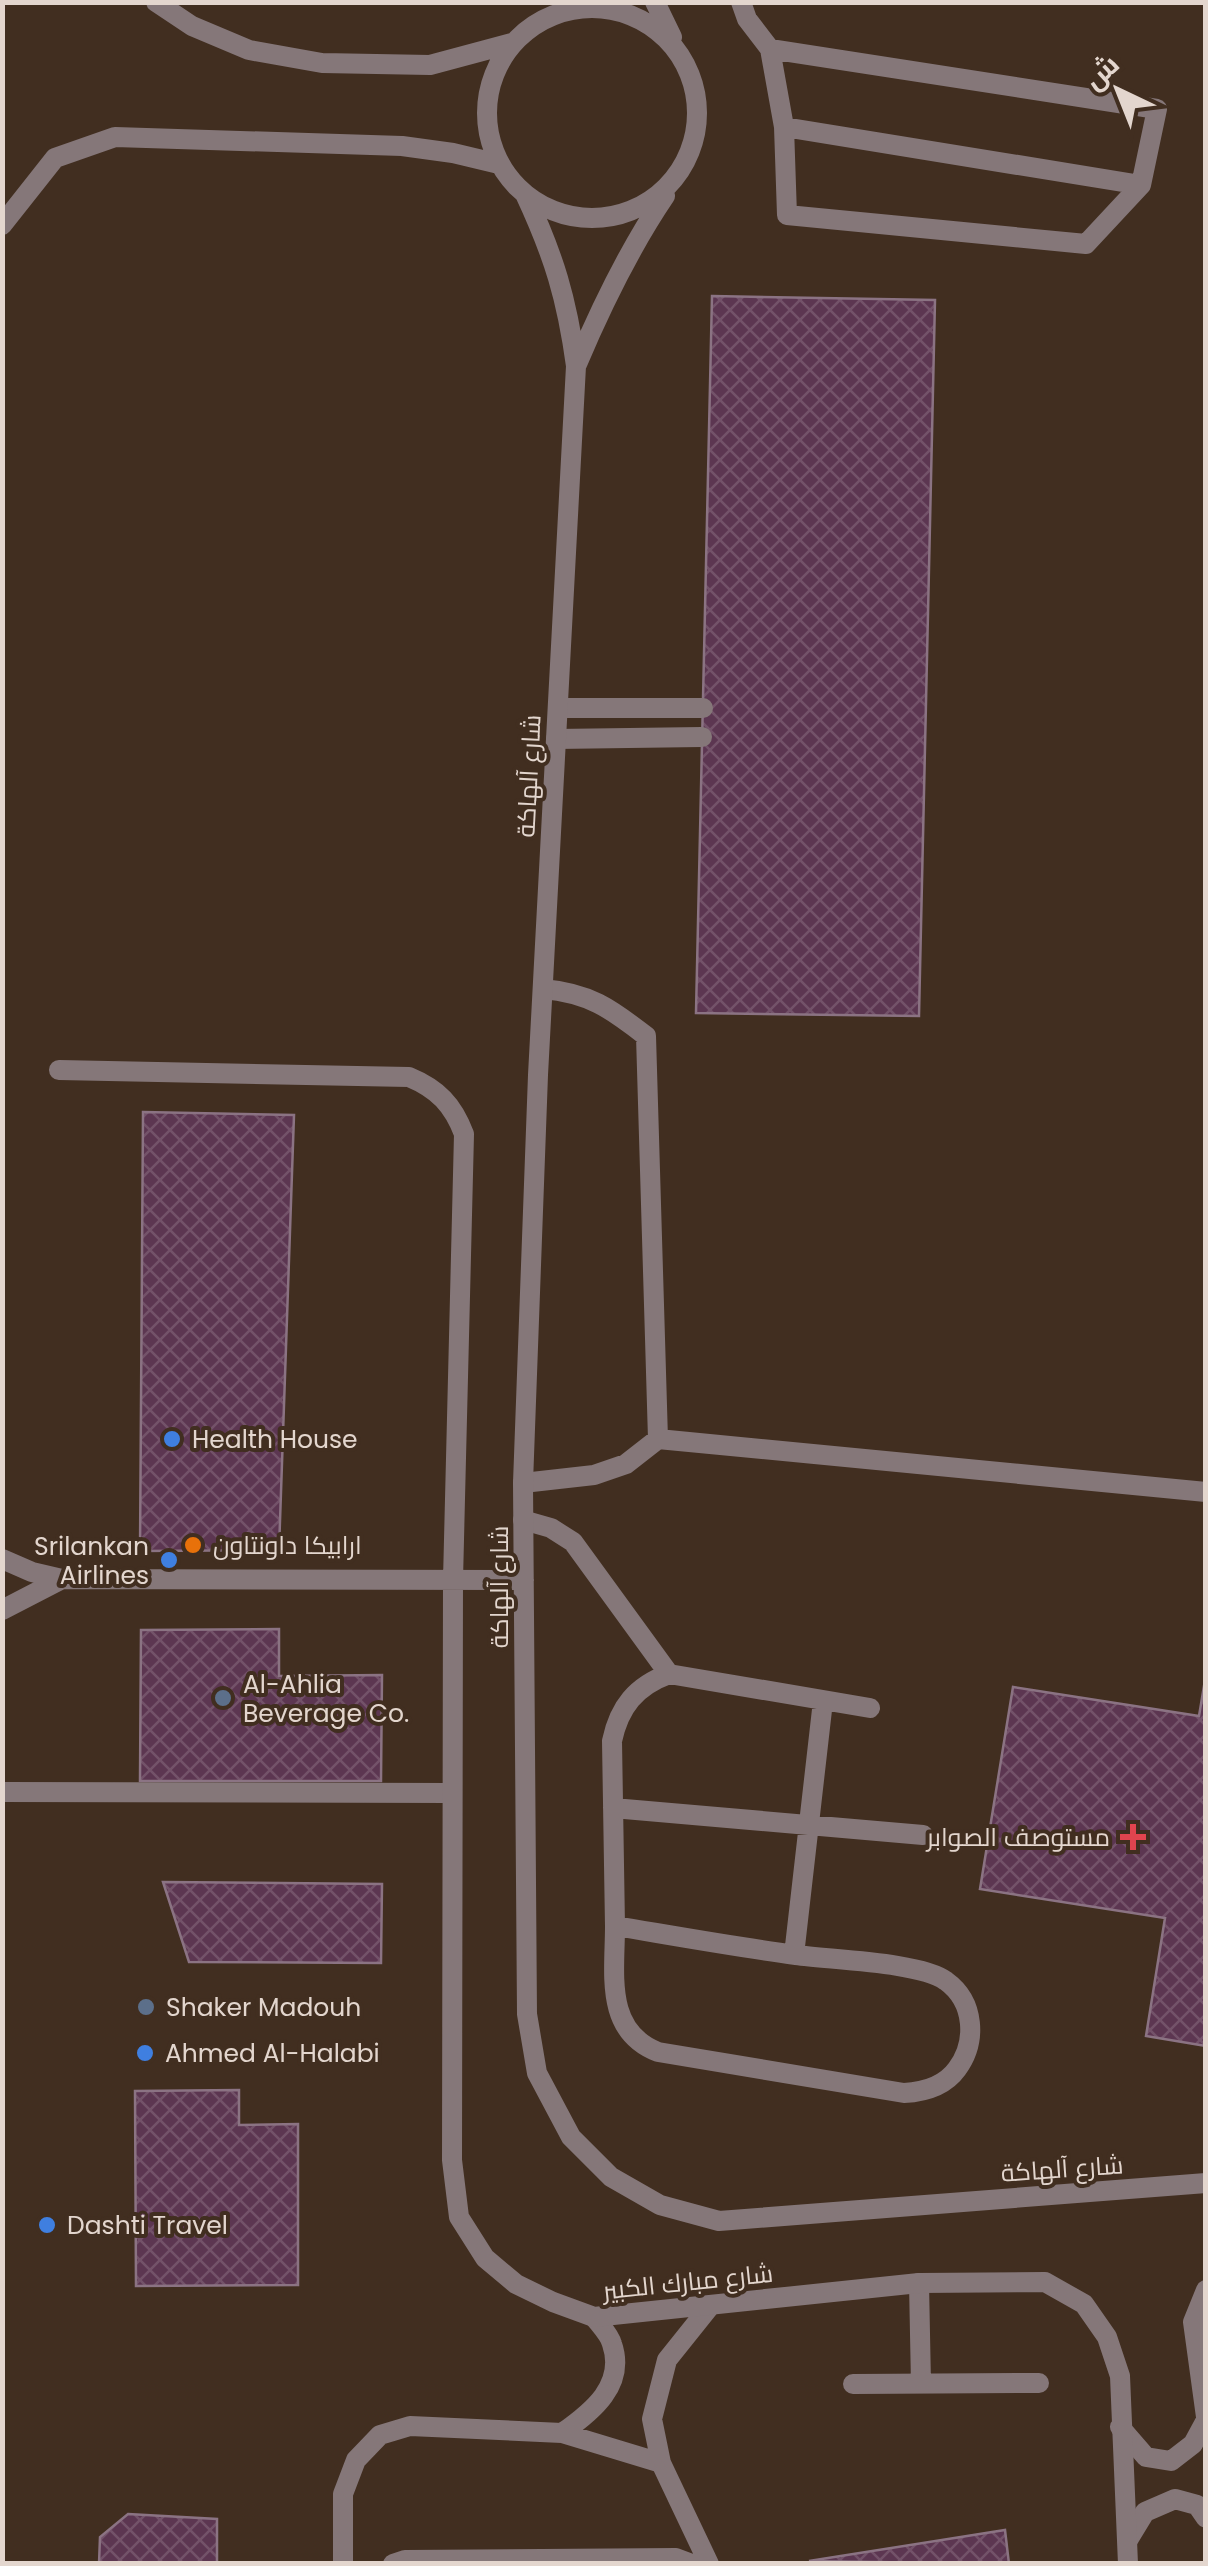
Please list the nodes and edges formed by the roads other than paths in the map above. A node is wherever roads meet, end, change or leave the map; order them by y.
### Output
1 (156, 2) edge
2 (556, 2) edge
3 (655, 2) edge
4 (741, 2) edge
5 (533, 24) junction
6 (512, 43) junction
7 (770, 49) junction
8 (680, 52) junction
9 (784, 128) junction
10 (499, 164) junction
11 (679, 174) junction
12 (1141, 185) junction
13 (525, 194) junction
14 (2, 225) edge
15 (576, 366) junction
16 (558, 708) junction
17 (703, 708) dead end
18 (702, 737) dead end
19 (556, 739) junction
20 (543, 989) junction
21 (59, 1070) dead end
22 (658, 1439) junction
23 (523, 1483) junction
24 (1206, 1492) edge
25 (524, 1520) junction
26 (2, 1559) edge
27 (62, 1579) junction
28 (453, 1580) junction
29 (524, 1580) junction
30 (2, 1610) edge
31 (669, 1674) junction
32 (823, 1701) junction
33 (870, 1708) dead end
34 (2, 1792) edge
35 (450, 1792) junction
36 (614, 1808) junction
37 (809, 1825) junction
38 (923, 1834) dead end
39 (615, 1926) junction
40 (794, 1955) junction
41 (1206, 2183) edge
42 (919, 2283) junction
43 (1206, 2290) edge
44 (712, 2305) junction
45 (594, 2317) junction
46 (1039, 2383) dead end
47 (853, 2384) dead end
48 (920, 2384) junction
49 (1206, 2418) edge
50 (1120, 2427) junction
51 (562, 2433) junction
52 (661, 2464) junction
53 (1206, 2518) edge
54 (1128, 2540) junction
55 (343, 2564) edge
56 (393, 2564) edge
57 (692, 2564) edge
58 (709, 2564) edge
59 (1128, 2564) edge

1 - 6 street
2 - 5 street
3 - 8 street
4 - 7 street
5 - 6 street
5 - 8 street
6 - 10 street
7 - 9 street
7 - 12 street
8 - 11 street
9 - 12 street
9 - 12 street
10 - 13 street
10 - 14 street
11 - 13 street
11 - 15 street, شارع آلهاكة
13 - 15 street, شارع آلهاكة
15 - 16 street, شارع آلهاكة
16 - 17 street
16 - 19 street, شارع آلهاكة
18 - 19 street
19 - 20 street, شارع آلهاكة
20 - 22 street
20 - 23 street, شارع آلهاكة
21 - 28 street, شارع مبارك الكبير
22 - 23 street
22 - 24 street
23 - 25 street, شارع آلهاكة
25 - 29 street, شارع آلهاكة
25 - 31 street
26 - 27 street
27 - 28 street
27 - 30 street
28 - 29 street
28 - 35 street, شارع مبارك الكبير
29 - 41 street, شارع آلهاكة
31 - 32 street
31 - 36 street
32 - 33 street
32 - 37 street
34 - 35 street
35 - 45 street, شارع مبارك الكبير
36 - 37 street
36 - 39 street
37 - 38 street
37 - 40 street
39 - 40 street
39 - 40 street
42 - 44 street, شارع مبارك الكبير
42 - 48 street
42 - 50 street, شارع مبارك الكبير
43 - 49 street
44 - 45 street, شارع مبارك الكبير
44 - 52 street
45 - 51 street
46 - 48 street
47 - 48 street
49 - 50 street
50 - 54 street, شارع مبارك الكبير
51 - 52 street
51 - 55 street
52 - 58 street
53 - 54 street
54 - 59 street, شارع مبارك الكبير
56 - 57 street

